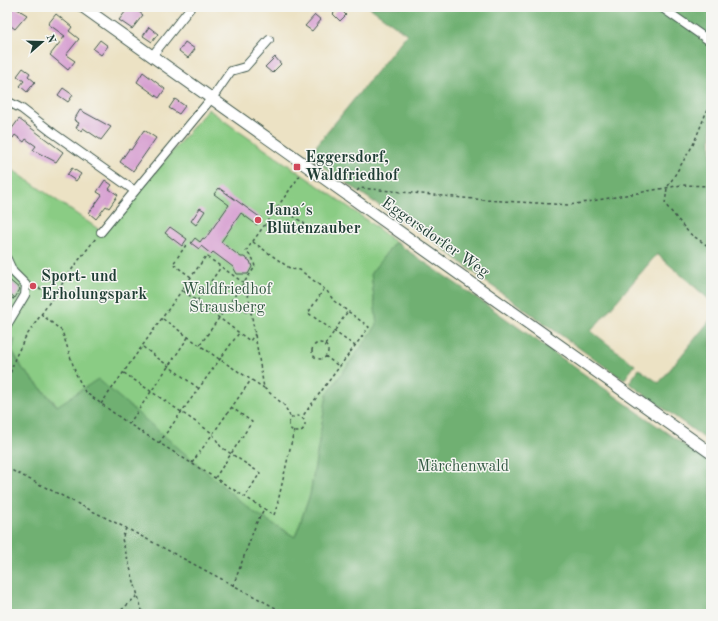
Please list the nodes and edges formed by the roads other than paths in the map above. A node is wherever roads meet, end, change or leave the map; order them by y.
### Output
1 (83, 7) edge
2 (190, 7) edge
3 (661, 7) edge
4 (269, 40) dead end
5 (711, 42) edge
6 (152, 56) junction
7 (211, 98) junction
8 (7, 101) edge
9 (135, 191) junction
10 (101, 232) road end
11 (7, 259) edge
12 (7, 325) edge
13 (711, 453) edge

1 - 6 main road, Eggersdorfer Weg
2 - 6 street
3 - 5 street
4 - 7 street
6 - 7 main road, Eggersdorfer Weg
7 - 9 street
7 - 13 main road, Eggersdorfer Weg
8 - 9 street
9 - 10 street
11 - 12 street

